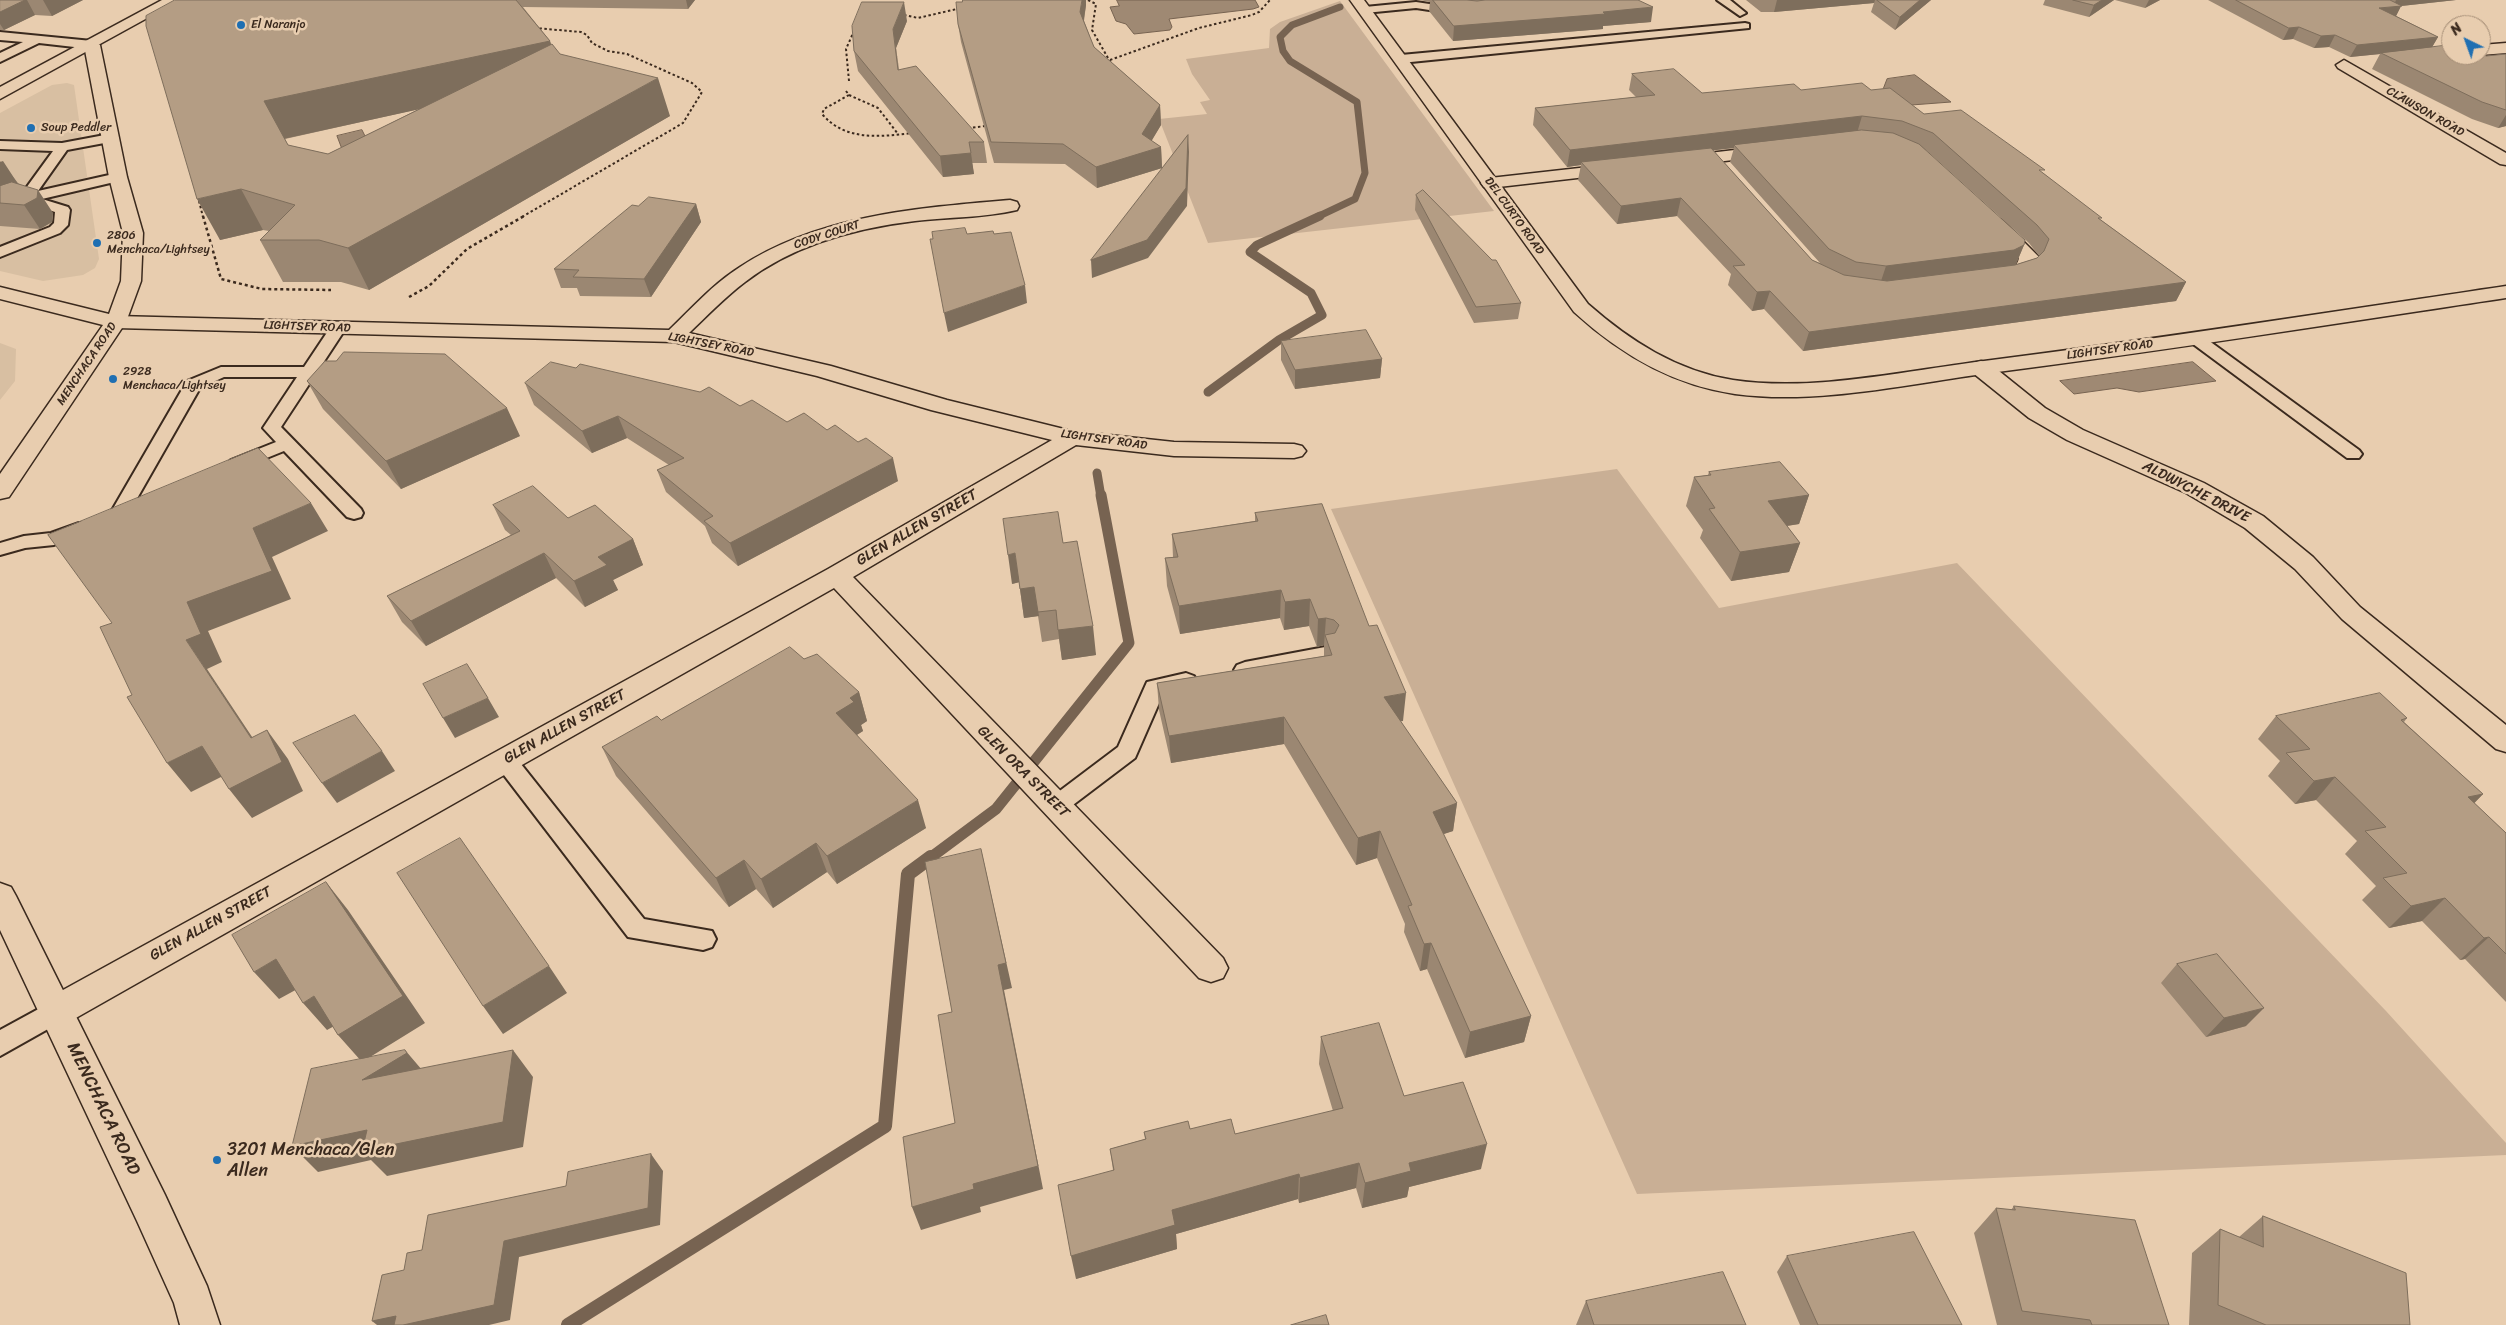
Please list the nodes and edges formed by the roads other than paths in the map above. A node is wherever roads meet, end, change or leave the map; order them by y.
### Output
1 (173, 0) edge
2 (1723, 0) edge
3 (1361, 5) edge
4 (1469, 11) edge
5 (1740, 13) dead end
6 (1745, 26) dead end
7 (0, 36) edge
8 (38, 39) junction
9 (92, 45) junction
10 (2506, 48) edge
11 (2491, 49) edge
12 (0, 58) edge
13 (1401, 59) junction
14 (2373, 62) dead end
15 (0, 94) edge
16 (110, 138) junction
17 (0, 145) edge
18 (62, 147) junction
19 (1790, 148) edge
20 (1713, 157) junction
21 (2506, 160) edge
22 (1665, 163) edge
23 (1636, 166) edge
24 (1726, 172) edge
25 (118, 178) junction
26 (1490, 183) junction
27 (26, 198) junction
28 (1010, 206) dead end
29 (0, 210) edge
30 (1985, 215) edge
31 (0, 252) edge
32 (1978, 280) edge
33 (2506, 292) edge
34 (3, 295) edge
35 (116, 322) junction
36 (338, 328) junction
37 (674, 336) junction
38 (2195, 338) junction
39 (1981, 368) junction
40 (309, 372) junction
41 (1713, 383) joint
42 (1072, 438) junction
43 (287, 444) junction
44 (1294, 451) dead end
45 (2354, 454) dead end
46 (222, 471) edge
47 (7, 474) edge
48 (0, 492) edge
49 (148, 501) edge
50 (354, 513) dead end
51 (106, 518) junction
52 (0, 549) edge
53 (836, 575) junction
54 (1325, 654) edge
55 (2506, 741) edge
56 (505, 760) junction
57 (1057, 805) junction
58 (0, 896) edge
59 (703, 939) dead end
60 (1211, 968) dead end
61 (54, 1012) junction
62 (0, 1044) edge
63 (200, 1325) edge

1 - 9 street
2 - 5 lane
3 - 4 lane
3 - 13 street, DEL CURTO ROAD
6 - 13 lane
7 - 8 lane
8 - 9 lane
8 - 12 lane
9 - 15 street
9 - 16 street, MENCHACA ROAD
10 - 11 street
13 - 26 street, DEL CURTO ROAD
14 - 21 street, CLAWSON ROAD
16 - 18 lane
16 - 25 street, MENCHACA ROAD
17 - 18 lane
18 - 27 lane
19 - 20 street
20 - 22 street
20 - 24 street
23 - 26 street
25 - 27 lane
25 - 35 street, MENCHACA ROAD
26 - 41 street, DEL CURTO ROAD
27 - 29 lane
27 - 31 lane
28 - 37 street, CODY COURT
30 - 32 street
33 - 38 street, LIGHTSEY ROAD
34 - 35 street, LIGHTSEY ROAD
35 - 36 street, LIGHTSEY ROAD
35 - 47 street, MENCHACA ROAD
36 - 37 street, LIGHTSEY ROAD
36 - 40 lane
37 - 42 street, LIGHTSEY ROAD
38 - 39 street, LIGHTSEY ROAD
38 - 45 lane
39 - 41 street, LIGHTSEY ROAD
39 - 55 street, ALDWYCHE DRIVE
40 - 43 lane
40 - 51 lane
42 - 44 street, LIGHTSEY ROAD
42 - 53 street, GLEN ALLEN STREET
43 - 46 lane
43 - 50 lane
47 - 48 street, MENCHACA ROAD
49 - 51 lane
51 - 52 lane
53 - 56 street, GLEN ALLEN STREET
53 - 57 street, GLEN ORA STREET
54 - 57 lane
56 - 59 lane
56 - 61 street, GLEN ALLEN STREET
57 - 60 street, GLEN ORA STREET
58 - 61 street, MENCHACA ROAD
61 - 62 lane
61 - 63 street, MENCHACA ROAD

